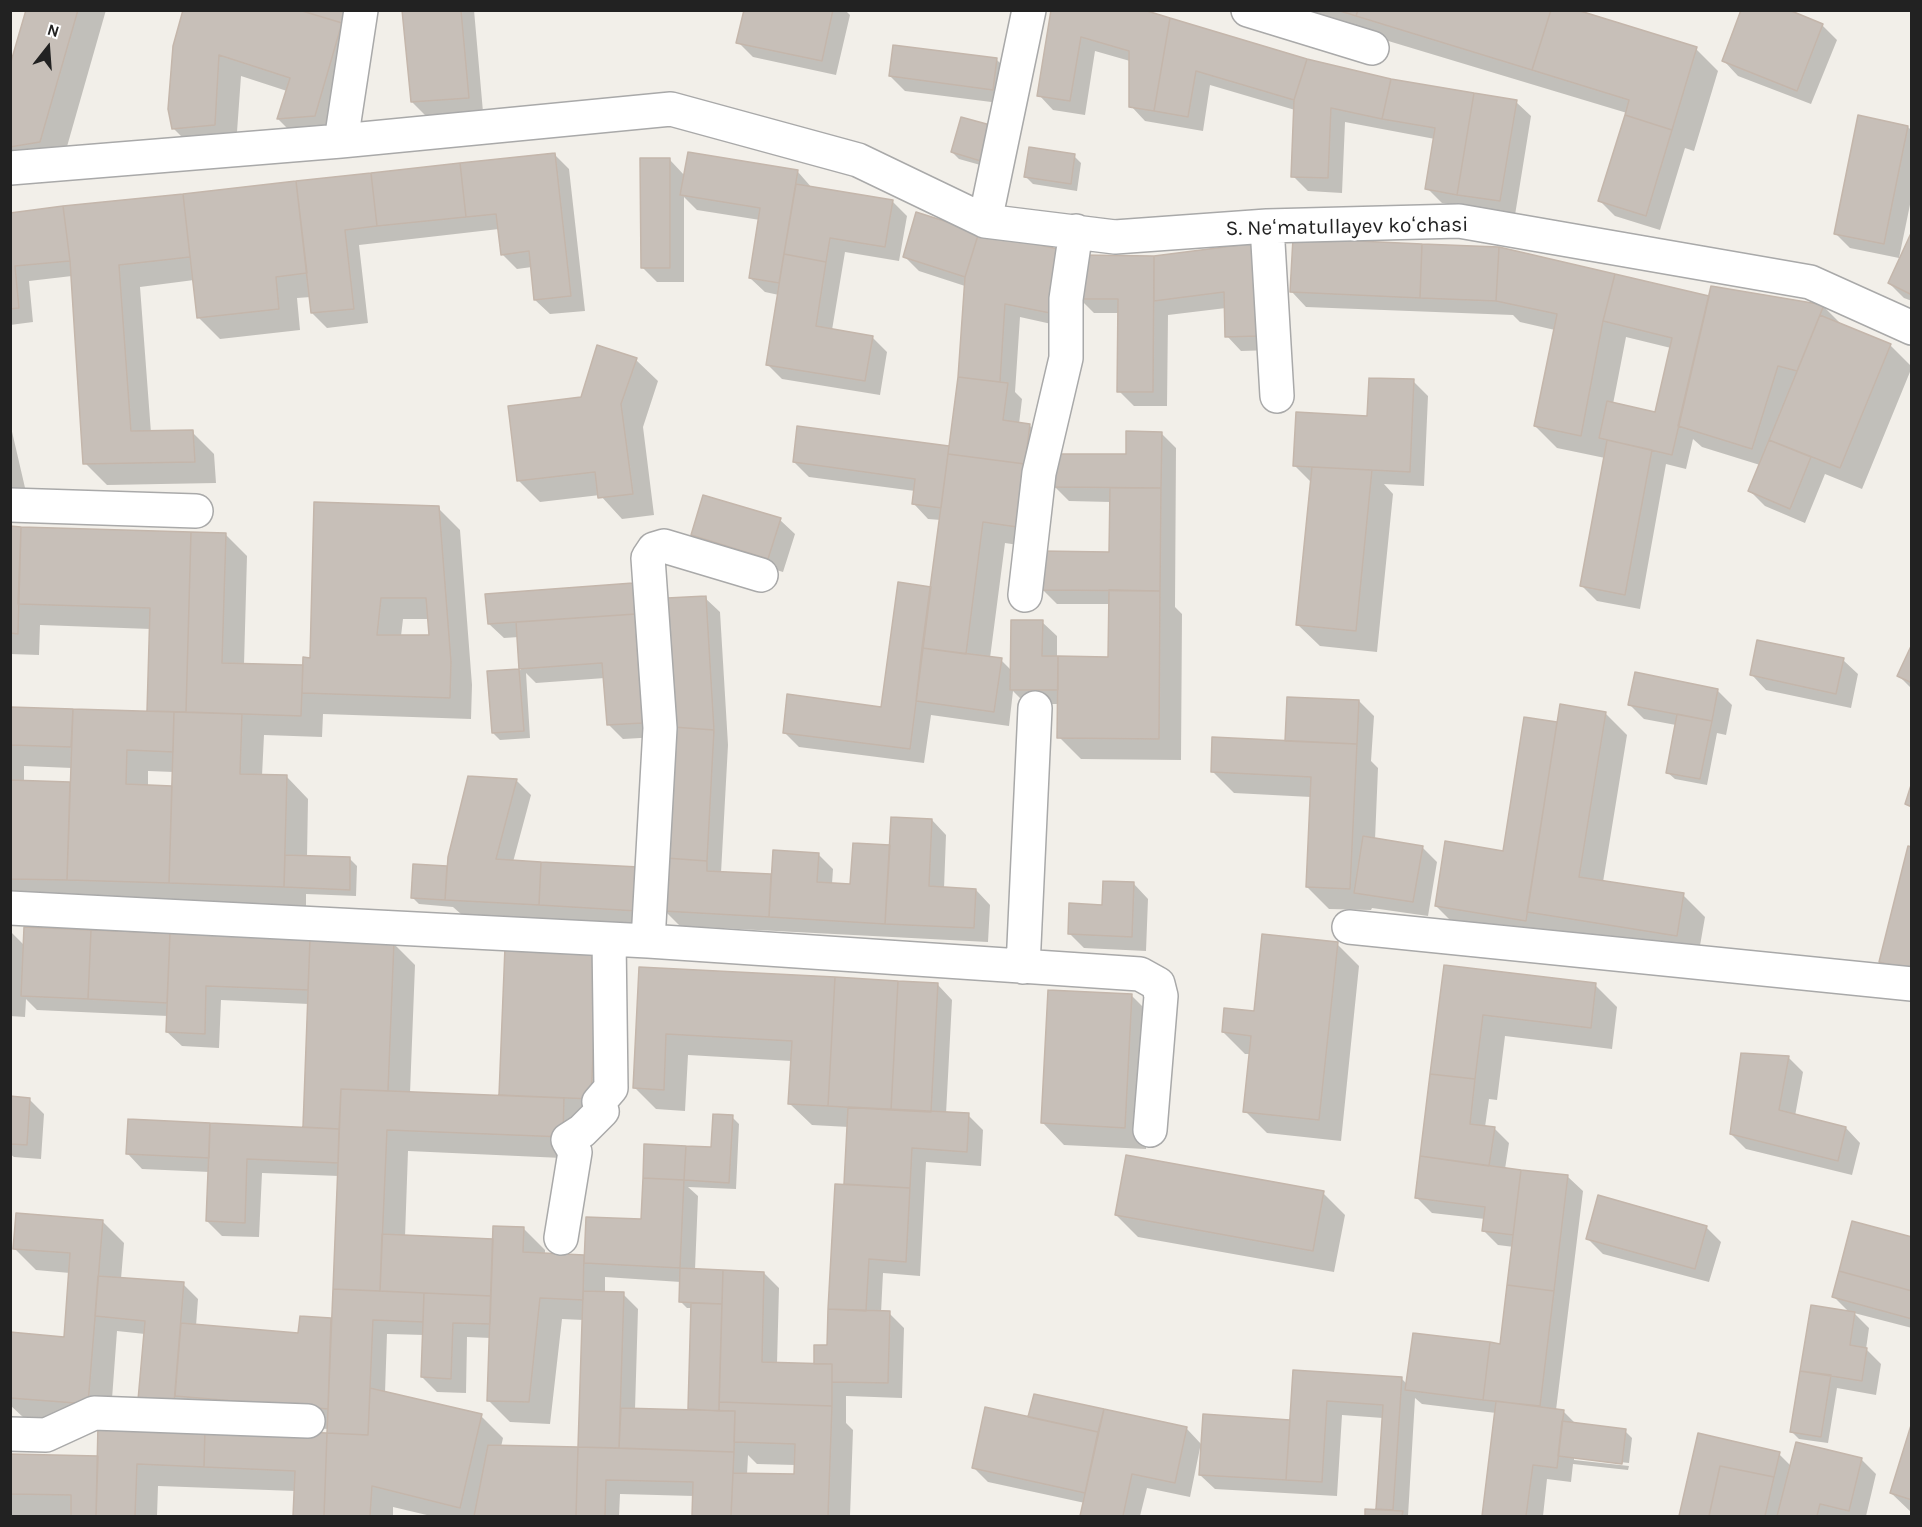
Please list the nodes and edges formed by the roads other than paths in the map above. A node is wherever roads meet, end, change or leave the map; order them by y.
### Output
1 (361, 10) edge
2 (1029, 10) edge
3 (1248, 10) edge
4 (1372, 48) dead end
5 (341, 141) junction
6 (10, 168) edge
7 (985, 221) junction
8 (1267, 226) junction
9 (1076, 231) junction
10 (1911, 328) edge
11 (1277, 396) dead end
12 (10, 505) edge
13 (196, 511) dead end
14 (761, 575) dead end
15 (1025, 595) dead end
16 (1035, 708) dead end
17 (10, 908) edge
18 (1349, 927) dead end
19 (609, 939) junction
20 (648, 941) junction
21 (1023, 967) junction
22 (1911, 984) edge
23 (1150, 1130) dead end
24 (561, 1238) dead end
25 (308, 1421) dead end
26 (10, 1434) edge

1 - 5 street
2 - 7 street
3 - 4 street
5 - 6 street, S. Neʻmatullayev koʻchasi
5 - 7 street, S. Neʻmatullayev koʻchasi
7 - 9 street, S. Neʻmatullayev koʻchasi
8 - 9 street, S. Neʻmatullayev koʻchasi
8 - 10 street, S. Neʻmatullayev koʻchasi
8 - 11 street
9 - 15 street
12 - 13 street
14 - 20 street
16 - 21 street
17 - 19 street
18 - 22 street
19 - 20 street
19 - 24 street
20 - 21 street
21 - 23 street
25 - 26 street

